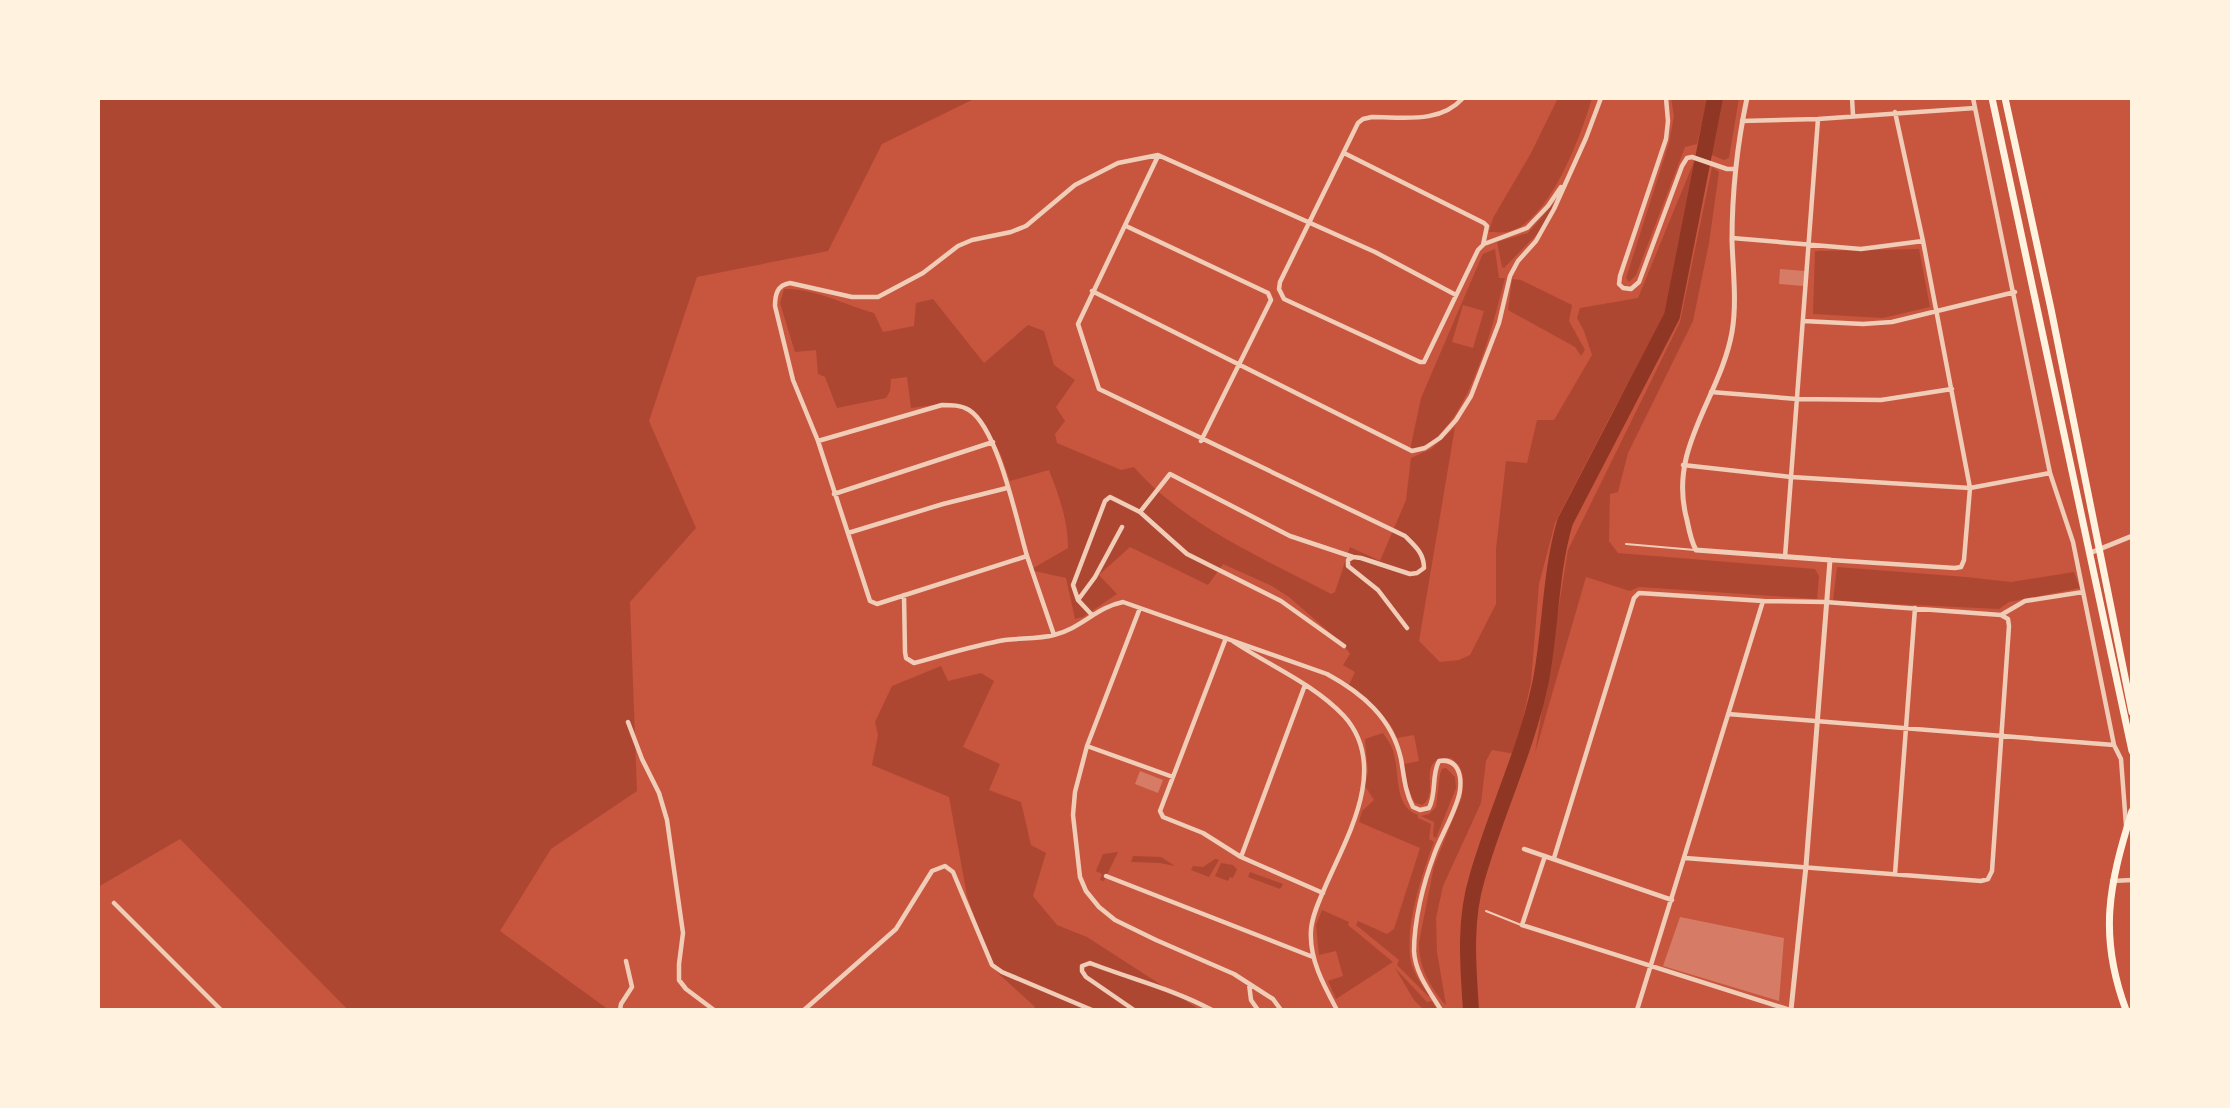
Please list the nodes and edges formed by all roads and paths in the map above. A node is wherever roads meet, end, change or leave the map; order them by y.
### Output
1 (1463, 98) edge
2 (1601, 98) edge
3 (1666, 98) edge
4 (1747, 98) edge
5 (1852, 98) edge
6 (1973, 98) edge
7 (1992, 98) edge
8 (2006, 98) edge
9 (1975, 108) junction
10 (1895, 112) junction
11 (1853, 115) junction
12 (1818, 119) junction
13 (1742, 121) junction
14 (1344, 153) junction
15 (1158, 155) junction
16 (1735, 169) junction
17 (1569, 173) junction
18 (2023, 174) junction
19 (2009, 178) junction
20 (1309, 223) junction
21 (1126, 226) junction
22 (1732, 238) junction
23 (1923, 241) junction
24 (1483, 245) junction
25 (1809, 246) junction
26 (1092, 291) junction
27 (2015, 292) junction
28 (1456, 295) junction
29 (1937, 312) junction
30 (1803, 321) junction
31 (1238, 364) junction
32 (1952, 389) junction
33 (1710, 392) junction
34 (1797, 399) junction
35 (818, 440) junction
36 (1201, 441) junction
37 (993, 442) junction
38 (1683, 465) junction
39 (2050, 473) junction
40 (1791, 477) junction
41 (1007, 488) junction
42 (1969, 488) junction
43 (834, 494) junction
44 (1140, 512) junction
45 (1122, 527) dead end
46 (848, 533) junction
47 (2132, 536) edge
48 (1626, 544) dead end
49 (1696, 550) junction
50 (2100, 551) junction
51 (2090, 553) junction
52 (1027, 556) junction
53 (1353, 557) junction
54 (1785, 558) junction
55 (1830, 560) junction
56 (2083, 592) junction
57 (904, 595) junction
58 (1078, 600) junction
59 (1763, 601) junction
60 (1825, 602) junction
61 (1140, 607) junction
62 (1915, 608) junction
63 (1092, 615) junction
64 (2001, 615) junction
65 (1407, 628) dead end
66 (1054, 635) junction
67 (1226, 638) junction
68 (1344, 646) dead end
69 (1305, 685) junction
70 (2132, 712) edge
71 (1728, 714) junction
72 (1818, 721) junction
73 (628, 722) dead end
74 (1906, 727) junction
75 (2002, 734) junction
76 (2114, 745) junction
77 (1087, 746) junction
78 (2132, 751) edge
79 (1173, 778) junction
80 (2132, 811) edge
81 (2127, 829) junction
82 (1524, 849) dead end
83 (1545, 856) junction
84 (1241, 857) junction
85 (1554, 858) junction
86 (1685, 858) junction
87 (1806, 866) junction
88 (1895, 874) junction
89 (1106, 876) dead end
90 (2132, 880) edge
91 (2112, 881) junction
92 (1323, 893) junction
93 (1672, 900) junction
94 (114, 903) dead end
95 (1486, 911) dead end
96 (1522, 925) junction
97 (1314, 958) junction
98 (626, 961) dead end
99 (1652, 966) junction
100 (1249, 983) junction
101 (221, 1010) edge
102 (620, 1010) edge
103 (714, 1010) edge
104 (804, 1010) edge
105 (1093, 1010) edge
106 (1134, 1010) edge
107 (1212, 1010) edge
108 (1258, 1010) edge
109 (1280, 1010) edge
110 (1337, 1010) edge
111 (1441, 1010) edge
112 (1637, 1010) edge
113 (1790, 1010) edge
114 (2130, 1010) edge

1 - 14 street
2 - 17 street
3 - 16 street
4 - 13 street
5 - 11 street
6 - 9 street
7 - 19 highway
8 - 18 highway
9 - 10 street
9 - 27 street
10 - 11 street
10 - 23 street
11 - 12 street
12 - 13 street
12 - 25 street
13 - 16 street
14 - 20 street
14 - 24 street
15 - 20 street
15 - 21 street
15 - 35 street
16 - 22 street
17 - 24 street
17 - 31 street
18 - 19 highway
18 - 50 highway
19 - 51 highway
20 - 28 street
20 - 28 street
21 - 26 street
21 - 31 street
22 - 25 street
22 - 33 street
23 - 25 street
23 - 29 street
24 - 28 street
25 - 30 street
26 - 31 street
26 - 36 street
27 - 29 street
27 - 39 street
29 - 30 street
29 - 32 street
30 - 34 street
31 - 36 street
32 - 34 street
32 - 42 street
33 - 34 street
33 - 38 street
34 - 40 street
35 - 37 street
35 - 43 street
36 - 53 street
37 - 41 street
37 - 43 street
38 - 40 street
38 - 49 street
39 - 42 street
39 - 56 street
40 - 42 street
40 - 54 street
41 - 46 street
41 - 52 street
42 - 55 street
43 - 46 street
44 - 53 street
44 - 58 street
44 - 68 street
45 - 58 street
46 - 57 street
47 - 50 street
48 - 49 lane
49 - 54 street
50 - 51 street
50 - 70 highway
51 - 78 highway
52 - 57 street
52 - 66 street
53 - 65 street
54 - 55 street
55 - 60 street
56 - 64 street
56 - 76 street
57 - 66 street
58 - 63 street
59 - 60 street
59 - 71 street
59 - 85 street
60 - 62 street
60 - 72 street
61 - 63 street
61 - 67 street
61 - 77 street
62 - 64 street
62 - 74 street
63 - 66 street
64 - 75 street
67 - 69 street
67 - 79 street
67 - 111 street
69 - 84 street
69 - 92 street
71 - 72 street
71 - 86 street
72 - 74 street
72 - 87 street
73 - 103 street
74 - 75 street
74 - 88 street
75 - 76 street
75 - 88 street
76 - 81 street
77 - 79 street
77 - 100 street
79 - 84 street
80 - 81 highway
81 - 91 highway
82 - 83 street
83 - 85 street
83 - 96 street
84 - 92 street
85 - 93 street
86 - 87 street
86 - 93 street
87 - 88 street
87 - 113 street
89 - 97 street
90 - 91 street
91 - 114 highway
92 - 97 street
93 - 99 street
94 - 101 street
95 - 96 lane
96 - 99 street
97 - 110 street
98 - 102 street
99 - 112 street
99 - 113 street
100 - 108 street
100 - 109 street
104 - 105 street
106 - 107 street

